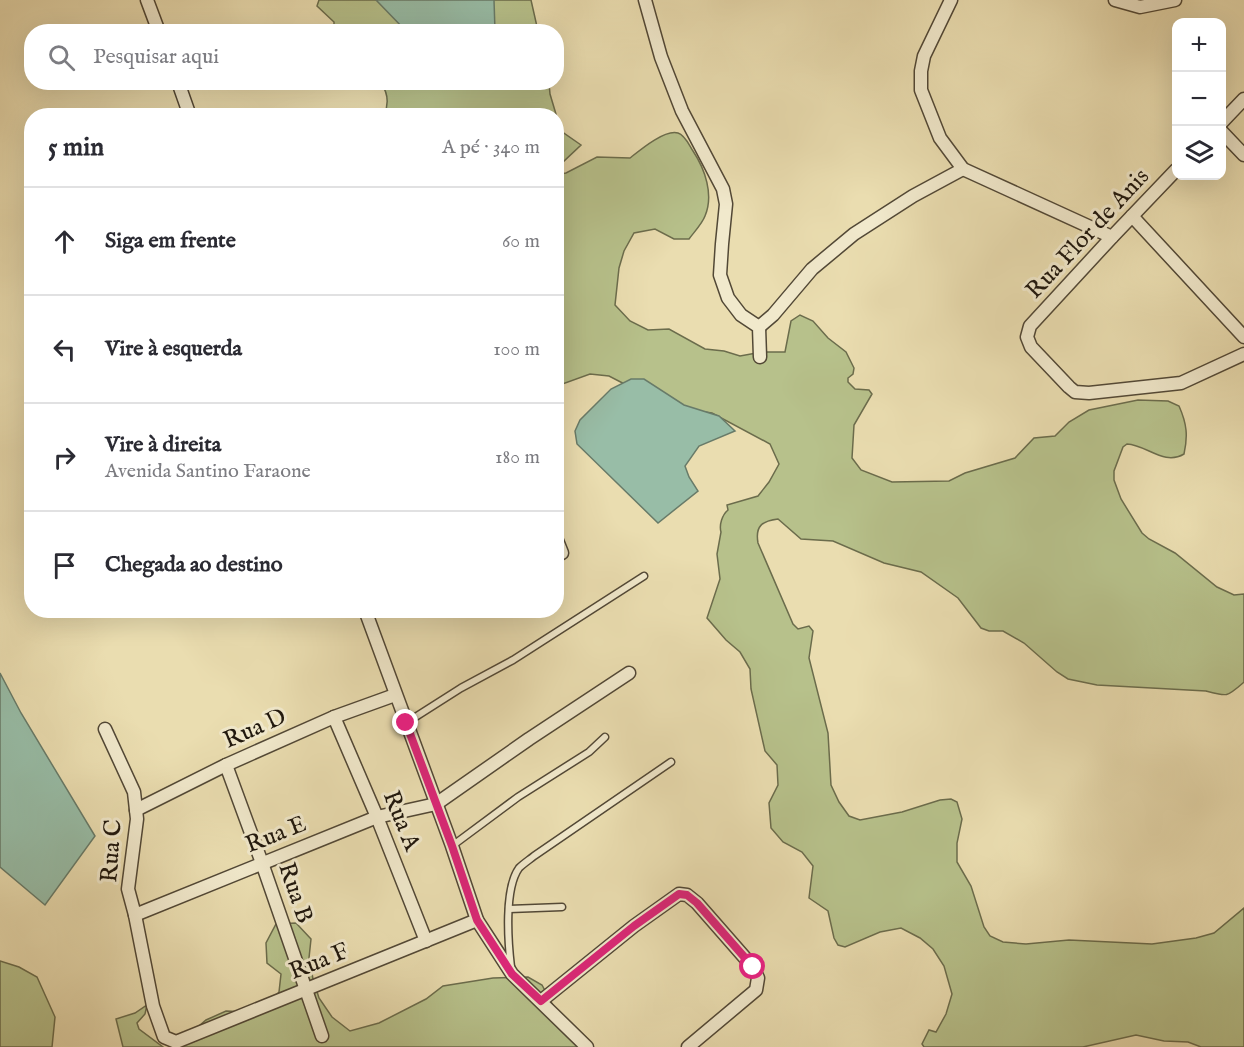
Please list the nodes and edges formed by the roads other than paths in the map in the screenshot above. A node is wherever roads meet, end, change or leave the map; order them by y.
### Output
1 (147, 0) edge
2 (645, 0) edge
3 (951, 0) edge
4 (1116, 0) edge
5 (1175, 0) edge
6 (156, 24) edge
7 (181, 90) edge
8 (1244, 99) edge
9 (187, 108) edge
10 (1226, 117) edge
11 (1226, 137) edge
12 (1244, 155) edge
13 (963, 169) junction
14 (1172, 174) edge
15 (1132, 216) junction
16 (1112, 237) junction
17 (759, 327) junction
18 (1244, 337) edge
19 (1244, 354) edge
20 (760, 357) dead end
21 (644, 576) dead end
22 (368, 618) edge
23 (629, 673) dead end
24 (395, 695) junction
25 (334, 717) junction
26 (406, 723) junction
27 (105, 729) dead end
28 (606, 737) dead end
29 (671, 762) dead end
30 (226, 765) junction
31 (436, 804) junction
32 (136, 810) junction
33 (377, 817) junction
34 (452, 846) junction
35 (262, 863) junction
36 (562, 907) dead end
37 (509, 909) junction
38 (135, 915) junction
39 (477, 920) junction
40 (426, 941) junction
41 (512, 974) junction
42 (306, 990) junction
43 (541, 1001) junction
44 (322, 1036) dead end
45 (176, 1042) joint
46 (587, 1047) edge
47 (688, 1047) edge

1 - 6 street
2 - 17 street
3 - 13 street
4 - 5 street
7 - 9 street
8 - 10 street
11 - 12 street
13 - 16 street
13 - 17 street
14 - 15 street, Rua Flor de Anis
15 - 16 street, Rua Flor de Anis
15 - 18 street
16 - 19 street, Rua Flor de Anis
17 - 20 street
21 - 26 lane
22 - 24 street
23 - 31 street
24 - 25 street, Rua D
24 - 26 street
25 - 30 street, Rua D
25 - 33 street, Rua A
26 - 31 street
27 - 32 street, Rua C
28 - 34 lane
29 - 37 lane
30 - 32 street, Rua D
30 - 35 street, Rua B
31 - 33 street, Rua E
31 - 34 street
32 - 38 street, Rua C
33 - 35 street, Rua E
33 - 40 street, Rua A
34 - 39 street
35 - 38 street, Rua E
35 - 42 street, Rua B
36 - 37 lane
37 - 41 lane
38 - 45 street, Rua C
39 - 40 street, Rua F
39 - 41 street
40 - 42 street, Rua F
41 - 43 street
42 - 44 street, Rua B
42 - 45 street, Rua F
43 - 46 street
43 - 47 street

